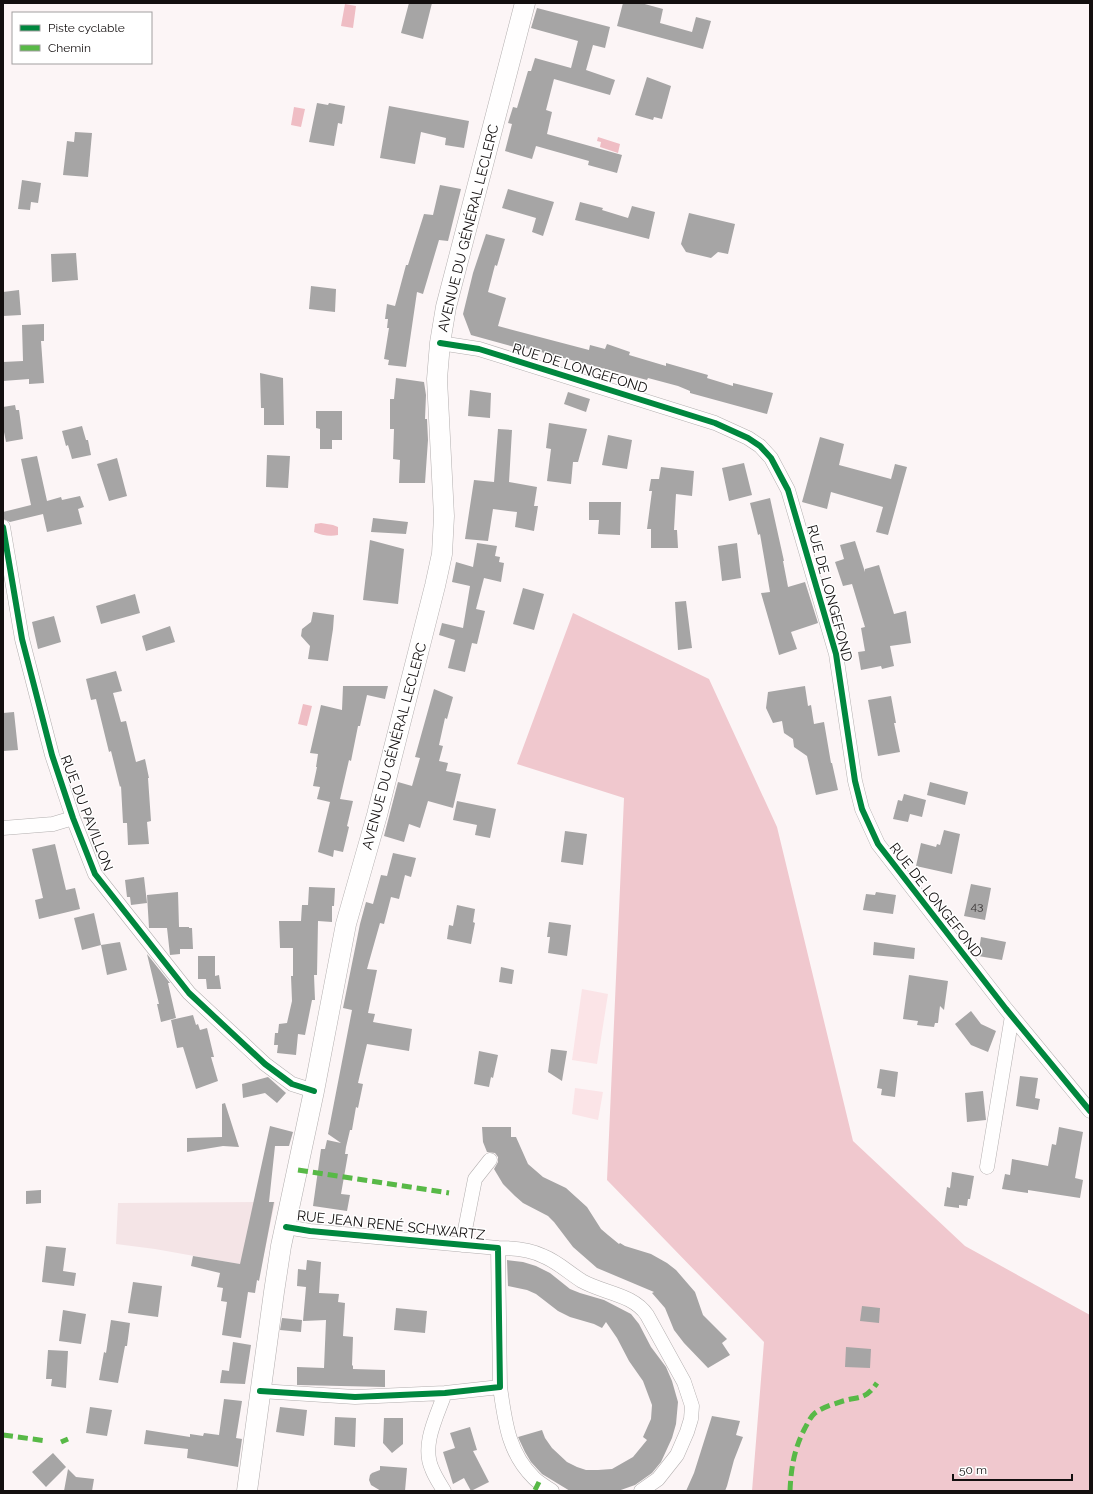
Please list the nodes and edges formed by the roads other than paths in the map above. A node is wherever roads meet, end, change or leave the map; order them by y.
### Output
1 (525, 3) edge
2 (440, 343) junction
3 (3, 527) edge
4 (73, 818) junction
5 (3, 828) edge
6 (1012, 1016) junction
7 (314, 1091) junction
8 (1090, 1112) edge
9 (490, 1160) dead end
10 (987, 1167) dead end
11 (286, 1227) junction
12 (462, 1245) junction
13 (498, 1248) junction
14 (500, 1387) junction
15 (260, 1392) junction
16 (445, 1393) junction
17 (247, 1491) edge
18 (444, 1491) edge
19 (552, 1491) edge
20 (641, 1491) edge

1 - 2 main road, AVENUE DU GÉNÉRAL LECLERC
2 - 6 street, RUE DE LONGEFOND
2 - 7 main road, AVENUE DU GÉNÉRAL LECLERC
3 - 4 street, RUE DU PAVILLON
4 - 5 street
4 - 7 street, RUE DU PAVILLON
6 - 8 street, RUE DE LONGEFOND
6 - 10 street
7 - 11 main road, AVENUE DU GÉNÉRAL LECLERC
9 - 12 street
11 - 12 street, RUE JEAN RENÉ SCHWARTZ
11 - 15 main road, AVENUE DU GÉNÉRAL LECLERC
12 - 13 street, RUE JEAN RENÉ SCHWARTZ
13 - 14 street, RUE JEAN RENÉ SCHWARTZ
13 - 20 street, RUE JEAN RENÉ SCHWARTZ
14 - 16 street
14 - 19 street, RUE JEAN RENÉ SCHWARTZ
15 - 16 street
15 - 17 main road, AVENUE DU GÉNÉRAL LECLERC
16 - 18 street

